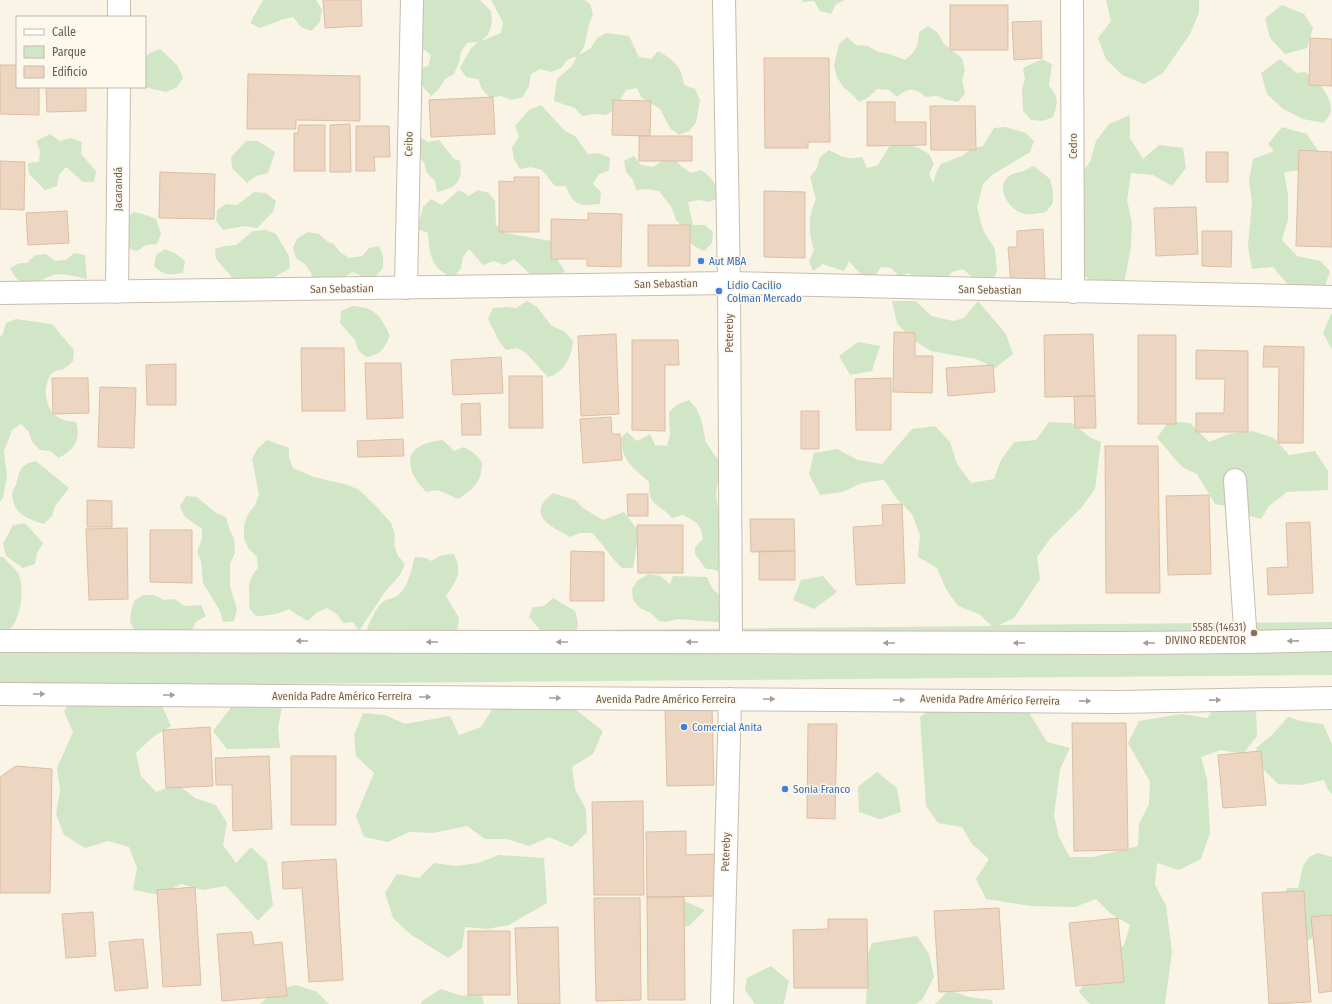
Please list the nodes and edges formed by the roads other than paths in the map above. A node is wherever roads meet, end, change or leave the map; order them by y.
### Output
1 (119, 0) edge
2 (412, 0) edge
3 (724, 0) edge
4 (1072, 0) edge
5 (119, 16) edge
6 (119, 88) edge
7 (729, 284) junction
8 (406, 288) junction
9 (117, 292) junction
10 (1073, 292) junction
11 (0, 294) edge
12 (1332, 297) edge
13 (1235, 480) dead end
14 (1332, 640) edge
15 (0, 641) edge
16 (731, 642) junction
17 (1246, 642) junction
18 (0, 694) edge
19 (1332, 698) edge
20 (730, 700) junction
21 (722, 1004) edge

1 - 5 street
2 - 8 street, Ceibo
3 - 7 street, Petereby
4 - 10 street, Cedro
6 - 9 street, Jacarandá
7 - 8 street, San Sebastian
7 - 10 street, San Sebastian
7 - 16 street, Petereby
8 - 9 street, San Sebastian
9 - 11 street, San Sebastian
10 - 12 street, San Sebastian
13 - 17 street
14 -> 17 street
16 -> 15 street
17 -> 16 street
18 -> 20 street, Avenida Padre Américo Ferreira
20 -> 19 street, Avenida Padre Américo Ferreira
20 - 21 street, Petereby

